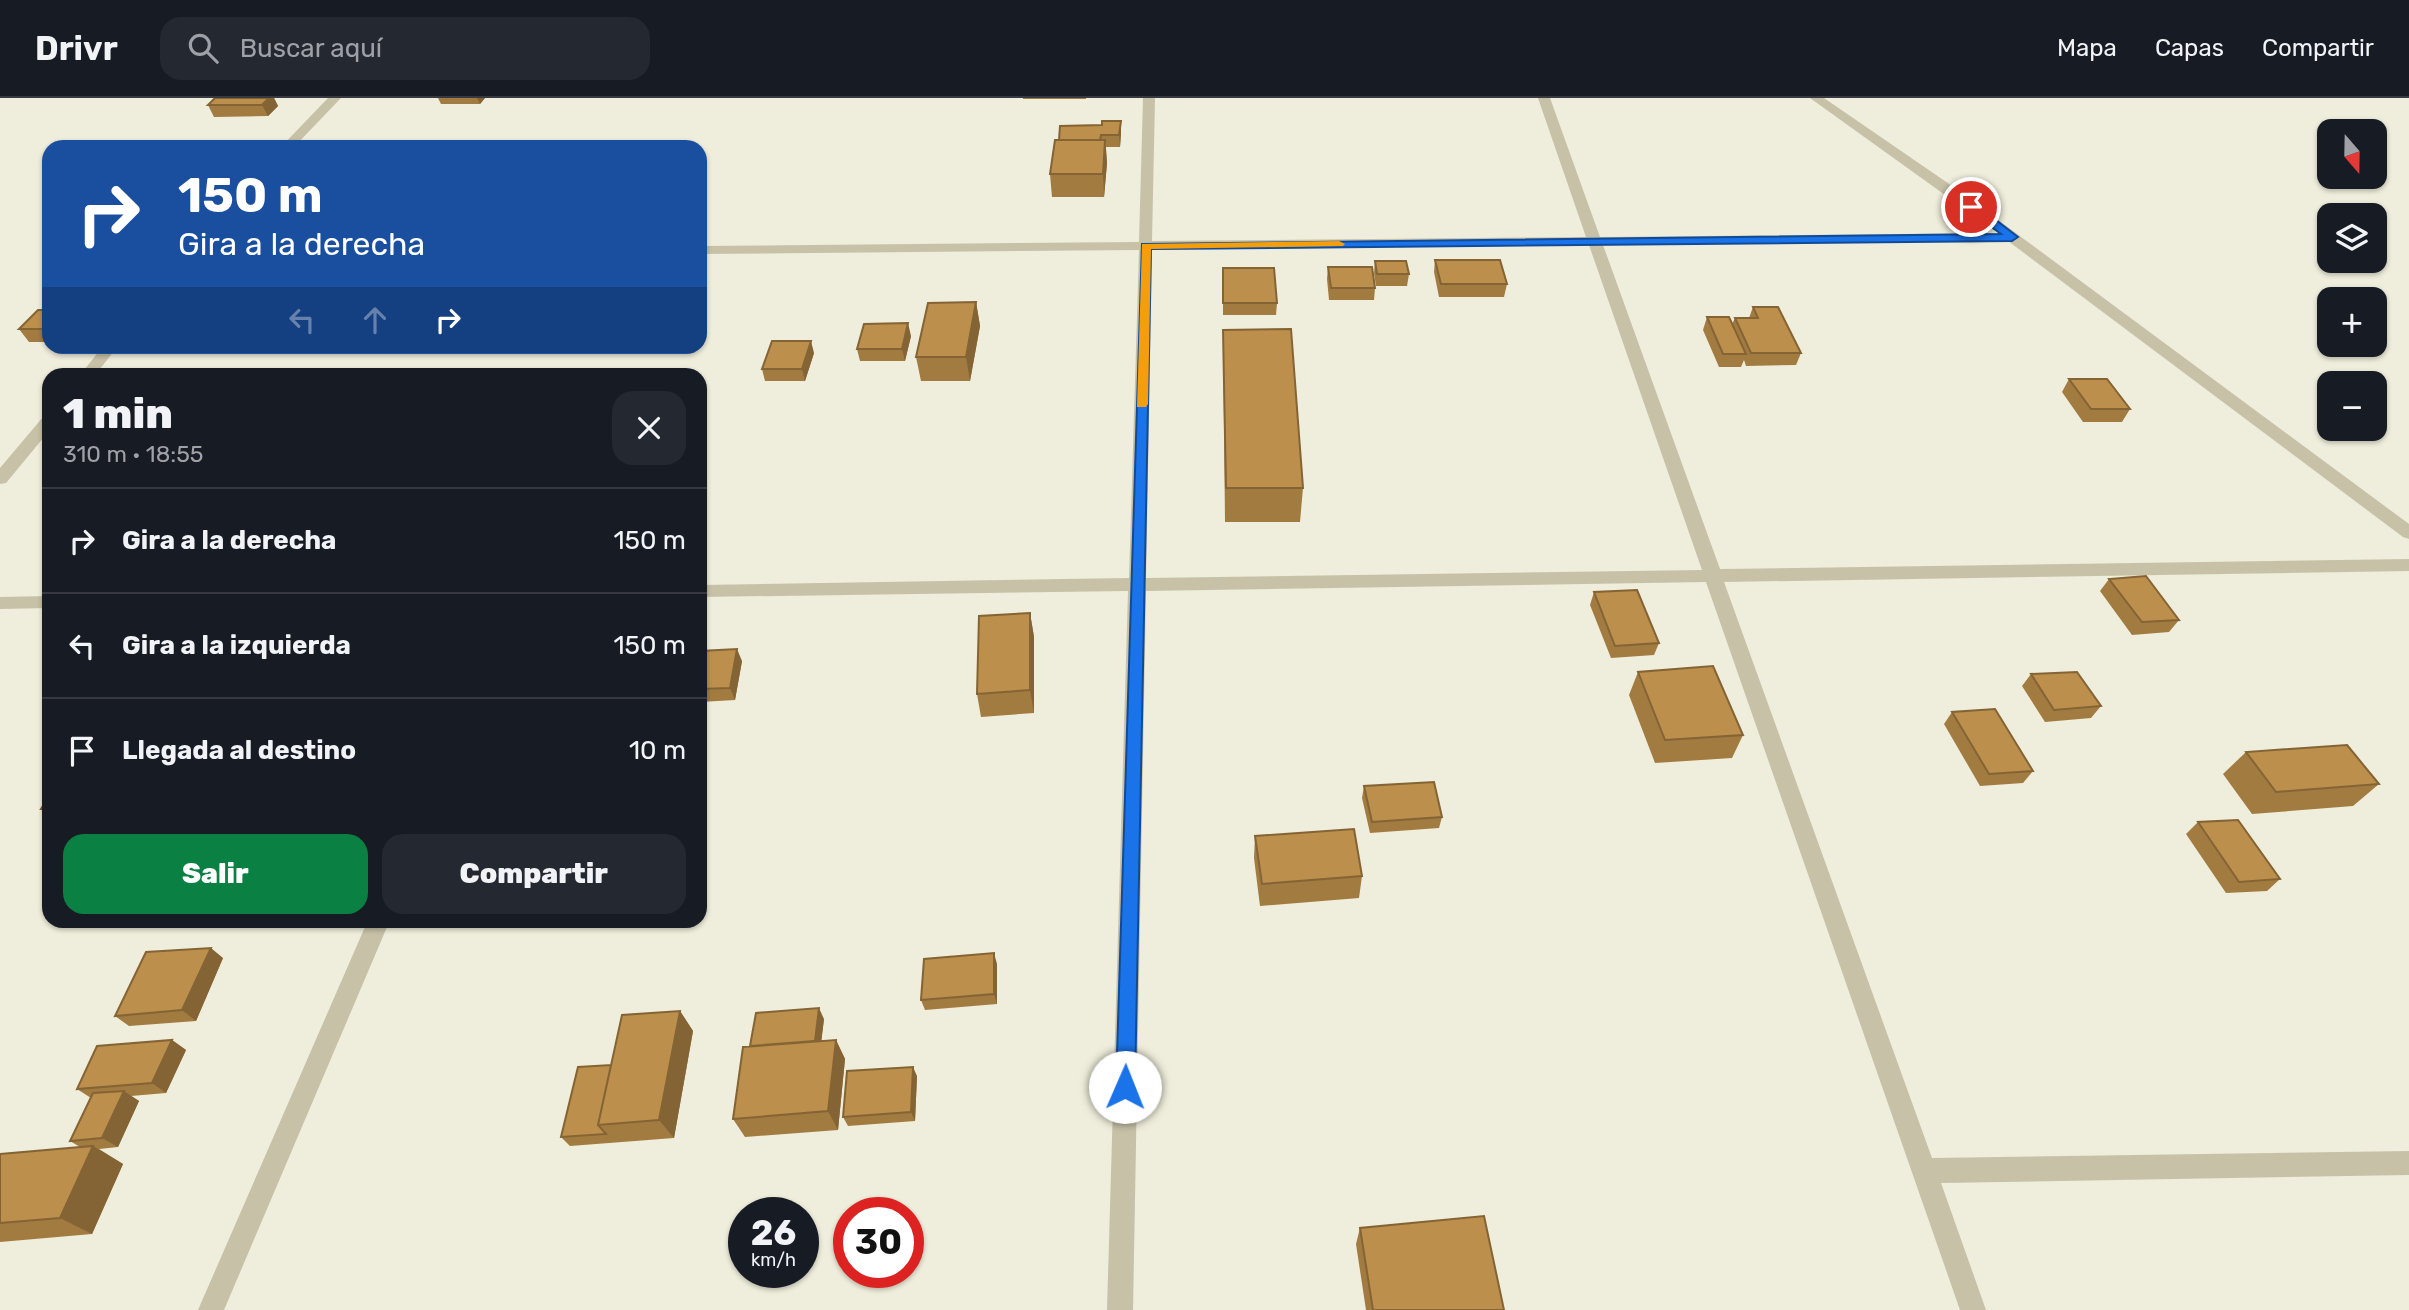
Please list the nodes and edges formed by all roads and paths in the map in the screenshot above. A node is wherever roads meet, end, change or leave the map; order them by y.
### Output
1 (335, 98) edge
2 (1149, 98) edge
3 (1544, 98) edge
4 (1816, 98) edge
5 (294, 140) edge
6 (2012, 237) junction
7 (1595, 241) junction
8 (1146, 246) junction
9 (707, 250) edge
10 (104, 354) edge
11 (93, 368) edge
12 (42, 429) edge
13 (0, 479) edge
14 (2409, 533) edge
15 (2409, 565) edge
16 (1713, 576) junction
17 (1137, 584) junction
18 (707, 591) edge
19 (42, 602) edge
20 (0, 603) edge
21 (376, 928) edge
22 (2409, 1163) edge
23 (1924, 1171) junction
24 (211, 1310) edge
25 (1120, 1310) edge
26 (1973, 1310) edge

1 - 5 street
2 - 8 street
3 - 7 street
4 - 6 street
6 - 7 street
6 - 14 street
7 - 8 street
7 - 16 street
8 - 9 street
8 - 17 street
10 - 11 street
12 - 13 street
15 - 16 street
16 - 17 street
16 - 23 street
17 - 18 street
17 - 25 street
19 - 20 street
21 - 24 street
22 - 23 street
23 - 26 street

